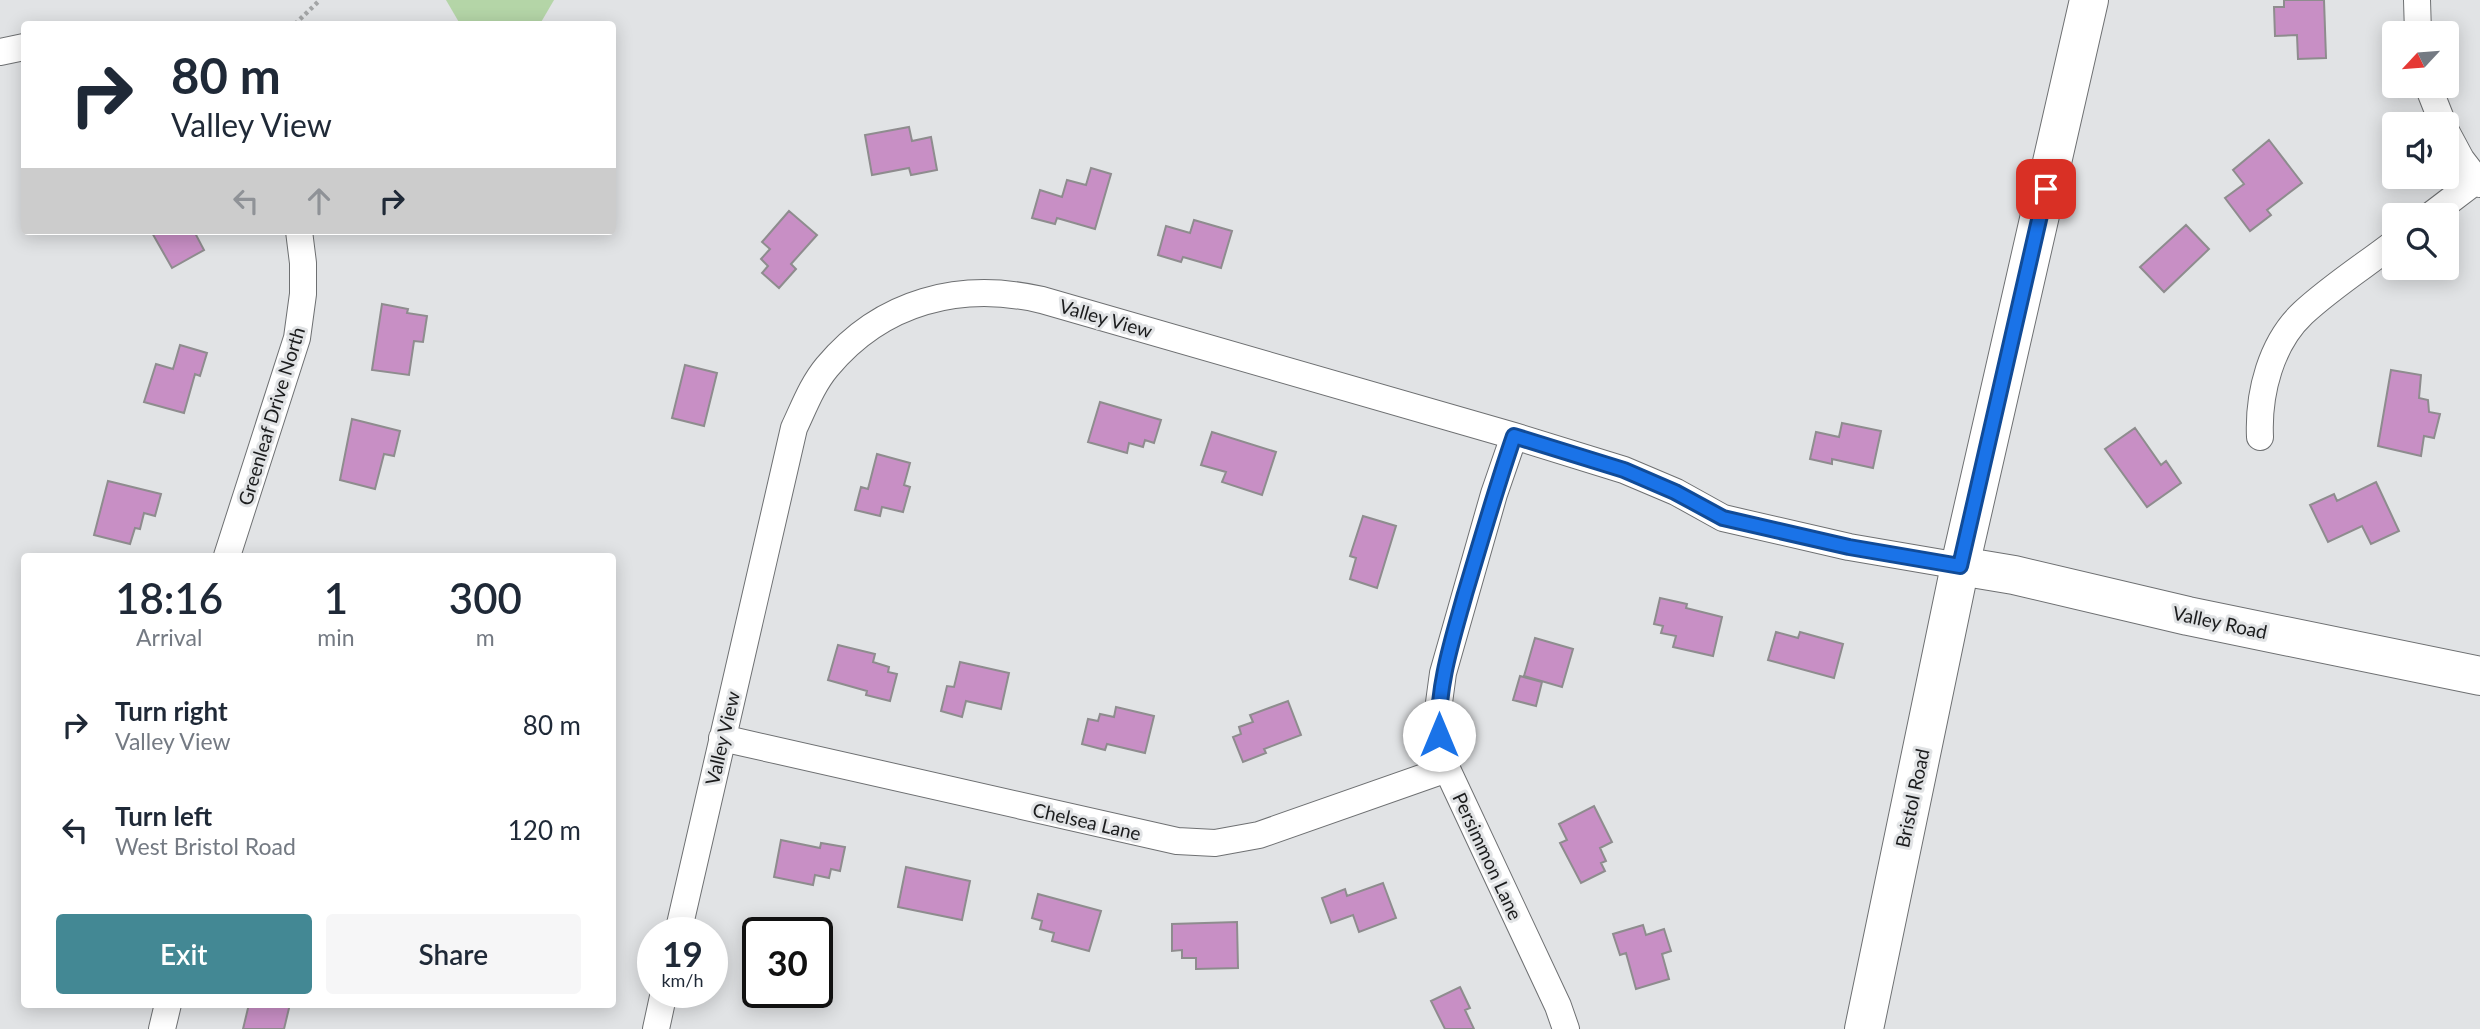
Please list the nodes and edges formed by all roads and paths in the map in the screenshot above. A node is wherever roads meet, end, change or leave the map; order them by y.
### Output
1 (320, 0) edge
2 (2089, 0) edge
3 (2417, 0) edge
4 (298, 21) edge
5 (2418, 21) edge
6 (21, 48) edge
7 (0, 52) edge
8 (2459, 155) edge
9 (2478, 182) edge
10 (2448, 203) edge
11 (300, 235) edge
12 (2382, 252) edge
13 (1514, 436) junction
14 (2260, 437) dead end
15 (229, 553) edge
16 (1960, 566) junction
17 (2480, 676) edge
18 (722, 738) junction
19 (1447, 769) junction
20 (682, 917) edge
21 (167, 1008) edge
22 (661, 1008) edge
23 (162, 1029) edge
24 (656, 1029) edge
25 (1566, 1029) edge
26 (1864, 1029) edge

1 - 4 path
2 - 16 main road, Bristol Road
3 - 5 street
6 - 7 street
8 - 9 street
9 - 10 street
11 - 15 street, Greenleaf Drive North
12 - 14 street
13 - 16 street, Valley View
13 - 18 street, Valley View
13 - 19 street, Persimmon Lane
16 - 17 main road, Valley Road
16 - 26 main road, Bristol Road
18 - 19 street, Chelsea Lane
18 - 20 street, Valley View
19 - 25 street, Persimmon Lane
21 - 23 street
22 - 24 street

